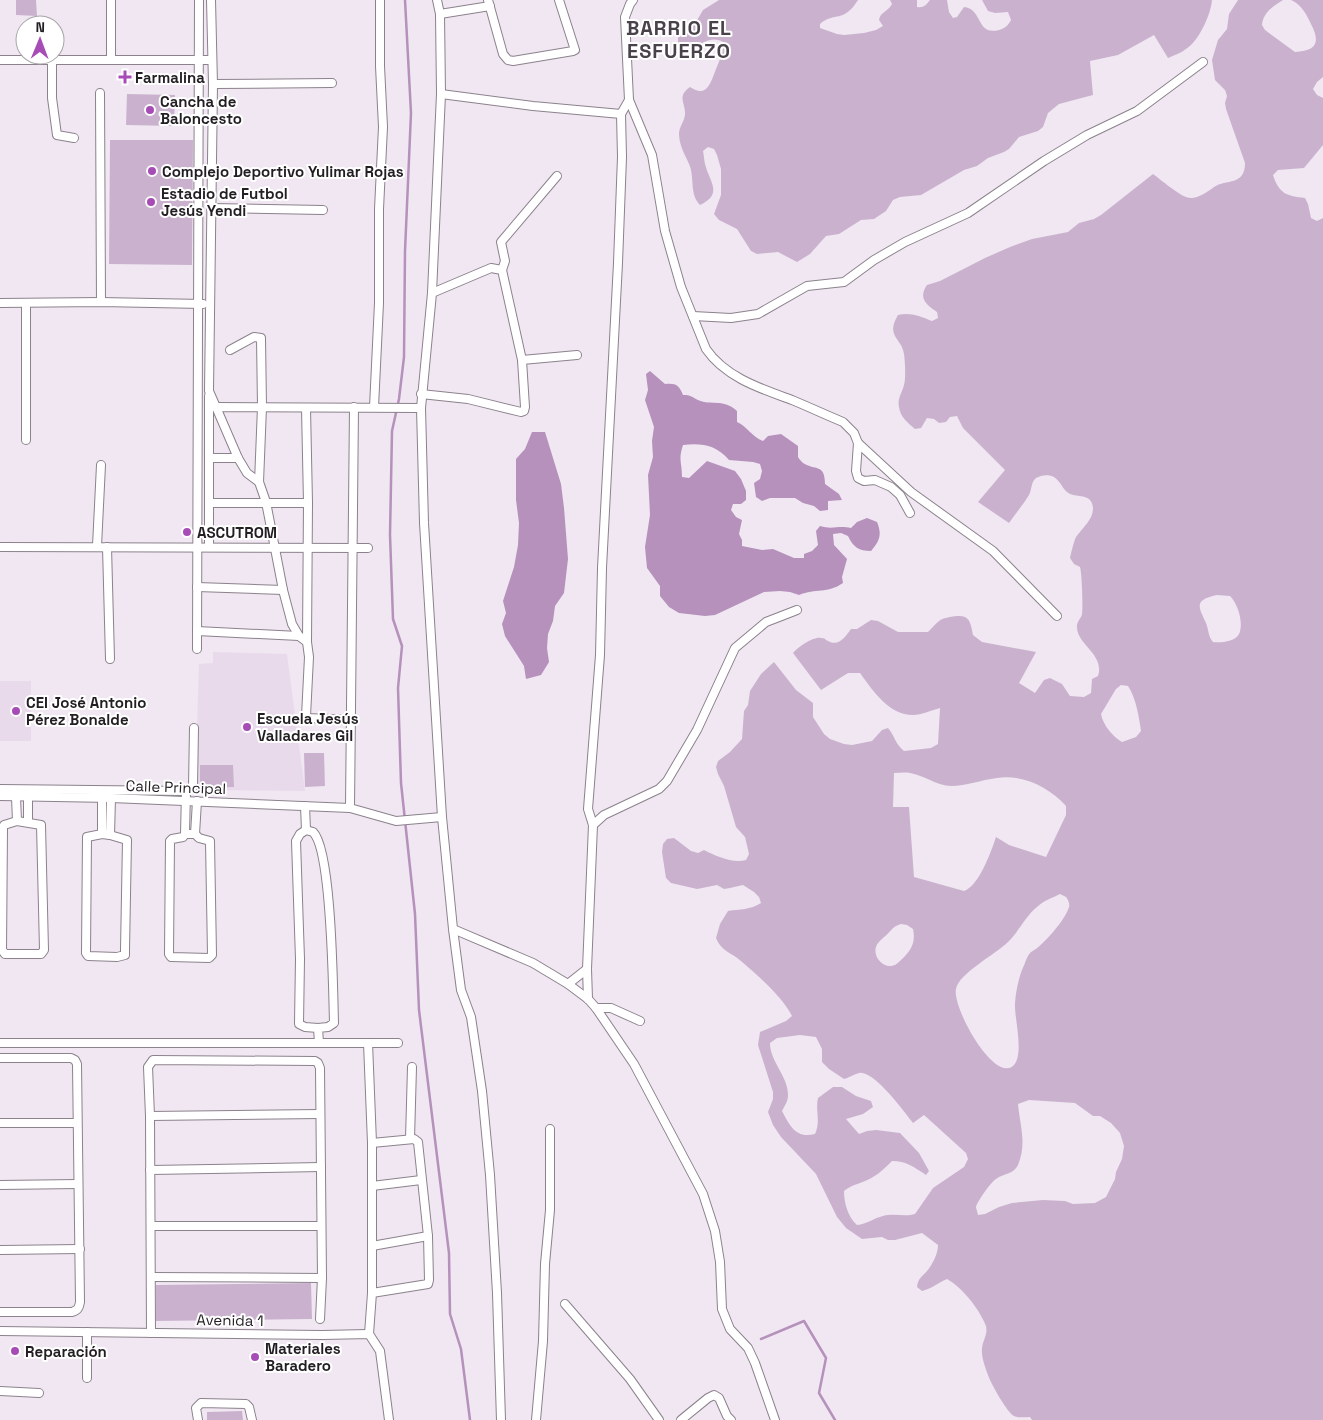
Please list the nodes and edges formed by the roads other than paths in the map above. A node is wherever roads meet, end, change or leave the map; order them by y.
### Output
1 (111, 0) edge
2 (199, 0) edge
3 (211, 0) edge
4 (380, 0) edge
5 (437, 0) edge
6 (559, 0) edge
7 (633, 0) edge
8 (489, 3) edge
9 (440, 14) junction
10 (0, 60) edge
11 (15, 60) edge
12 (65, 60) edge
13 (111, 60) junction
14 (199, 60) junction
15 (212, 60) junction
16 (1203, 62) dead end
17 (52, 65) edge
18 (332, 83) dead end
19 (213, 84) junction
20 (100, 93) dead end
21 (441, 94) junction
22 (629, 100) junction
23 (622, 114) junction
24 (74, 138) dead end
25 (557, 176) dead end
26 (211, 208) junction
27 (322, 210) dead end
28 (502, 270) junction
29 (432, 293) junction
30 (101, 302) junction
31 (0, 303) edge
32 (26, 303) junction
33 (198, 304) junction
34 (210, 304) junction
35 (693, 316) junction
36 (230, 350) dead end
37 (577, 355) dead end
38 (522, 360) junction
39 (209, 391) junction
40 (421, 394) junction
41 (216, 407) junction
42 (262, 407) junction
43 (354, 407) junction
44 (306, 408) junction
45 (378, 408) junction
46 (417, 408) junction
47 (26, 440) dead end
48 (858, 443) junction
49 (209, 458) junction
50 (238, 458) junction
51 (101, 465) dead end
52 (259, 482) junction
53 (266, 502) junction
54 (209, 503) junction
55 (308, 503) junction
56 (910, 513) dead end
57 (97, 546) junction
58 (0, 547) edge
59 (107, 547) junction
60 (275, 547) junction
61 (308, 547) junction
62 (196, 548) junction
63 (209, 548) junction
64 (352, 548) junction
65 (368, 548) dead end
66 (197, 588) junction
67 (283, 590) junction
68 (797, 610) dead end
69 (1057, 616) dead end
70 (196, 631) junction
71 (299, 636) junction
72 (307, 642) junction
73 (197, 650) dead end
74 (110, 659) dead end
75 (352, 720) junction
76 (194, 728) dead end
77 (0, 789) edge
78 (186, 791) junction
79 (0, 796) edge
80 (16, 796) junction
81 (28, 797) junction
82 (102, 798) junction
83 (112, 798) junction
84 (186, 801) junction
85 (197, 801) junction
86 (305, 806) junction
87 (350, 808) junction
88 (442, 817) junction
89 (17, 821) junction
90 (28, 822) junction
91 (593, 825) junction
92 (306, 830) junction
93 (102, 834) junction
94 (185, 834) junction
95 (196, 834) junction
96 (110, 835) junction
97 (453, 929) junction
98 (588, 969) junction
99 (568, 984) junction
100 (588, 999) junction
101 (596, 1008) junction
102 (640, 1021) dead end
103 (318, 1028) junction
104 (0, 1043) edge
105 (319, 1043) junction
106 (368, 1043) junction
107 (398, 1043) dead end
108 (0, 1058) edge
109 (412, 1067) dead end
110 (320, 1114) junction
111 (150, 1116) junction
112 (0, 1123) edge
113 (77, 1123) junction
114 (550, 1129) dead end
115 (410, 1139) junction
116 (372, 1143) junction
117 (321, 1167) junction
118 (150, 1170) junction
119 (421, 1180) junction
120 (78, 1184) junction
121 (0, 1185) edge
122 (372, 1186) junction
123 (150, 1226) junction
124 (321, 1226) junction
125 (428, 1236) junction
126 (372, 1246) junction
127 (0, 1250) edge
128 (80, 1250) junction
129 (151, 1277) junction
130 (322, 1278) junction
131 (372, 1292) junction
132 (565, 1304) dead end
133 (0, 1312) edge
134 (320, 1319) dead end
135 (0, 1331) edge
136 (87, 1332) junction
137 (151, 1333) junction
138 (369, 1334) junction
139 (87, 1378) dead end
140 (0, 1391) edge
141 (39, 1393) dead end
142 (198, 1420) edge
143 (252, 1420) edge
144 (389, 1420) edge
145 (501, 1420) edge
146 (536, 1420) edge
147 (659, 1420) edge
148 (681, 1420) edge
149 (731, 1420) edge
150 (775, 1420) edge

1 - 13 street
2 - 14 street
3 - 15 street
4 - 45 street
5 - 9 street
6 - 8 street
7 - 22 street
8 - 9 street
9 - 21 street
10 - 11 street
12 - 13 street
13 - 14 street
14 - 15 street
14 - 33 street
15 - 19 street
16 - 35 street
17 - 24 street
18 - 19 street
19 - 26 street
20 - 30 street
21 - 23 street
21 - 29 street
22 - 23 street
22 - 35 street
23 - 91 street
25 - 28 street
26 - 27 street
26 - 34 street
28 - 29 street
28 - 38 street
29 - 40 street
30 - 32 street
30 - 33 street
31 - 32 street
32 - 47 street
33 - 34 street
33 - 62 street
34 - 39 street
35 - 48 street
36 - 42 street
37 - 38 street
38 - 40 street
39 - 41 street
39 - 49 street
40 - 46 street
41 - 42 street
41 - 50 street
42 - 44 street
42 - 52 street
43 - 44 street
43 - 45 street
43 - 64 street
44 - 55 street
45 - 46 street
46 - 88 street
48 - 56 street
48 - 69 street
49 - 50 street
49 - 54 street
50 - 52 street
51 - 57 street
52 - 53 street
53 - 54 street
53 - 55 street
53 - 60 street
54 - 63 street
55 - 61 street
57 - 58 street
57 - 59 street
59 - 62 street
59 - 74 street
60 - 61 street
60 - 63 street
60 - 67 street
61 - 64 street
61 - 72 street
62 - 63 street
62 - 66 street
64 - 65 street
64 - 75 street
66 - 67 street
66 - 70 street
67 - 71 street
68 - 91 street
70 - 71 street
70 - 73 street
71 - 72 street
72 - 75 street
75 - 87 street
76 - 78 street
77 - 78 street
78 - 84 street
79 - 80 street, Calle Principal
80 - 81 street, Calle Principal
80 - 89 street
81 - 82 street, Calle Principal
81 - 90 street
82 - 83 street, Calle Principal
82 - 93 street
83 - 84 street, Calle Principal
83 - 96 street
84 - 85 street, Calle Principal
84 - 94 street
85 - 86 street, Calle Principal
85 - 95 street
86 - 87 street, Calle Principal
86 - 92 street
87 - 88 street, Calle Principal
88 - 97 street
89 - 90 street
89 - 90 street
91 - 98 street
92 - 103 street
92 - 103 street
93 - 96 street
93 - 96 street
94 - 95 street
94 - 95 street
97 - 99 street
97 - 145 street
98 - 99 street
98 - 100 street
99 - 100 street
100 - 101 street
101 - 102 street
101 - 150 street
103 - 105 street
104 - 105 street
105 - 106 street
106 - 107 street
106 - 116 street
108 - 113 street
109 - 115 street
110 - 111 street
110 - 111 street
110 - 117 street
111 - 118 street
112 - 113 street
113 - 120 street
114 - 146 street
115 - 116 street
115 - 119 street
116 - 122 street
117 - 118 street
117 - 124 street
118 - 123 street
119 - 122 street
119 - 125 street
120 - 121 street
120 - 128 street
122 - 126 street
123 - 124 street
123 - 129 street
124 - 130 street
125 - 126 street
125 - 131 street
126 - 131 street
127 - 128 street
128 - 133 street
129 - 130 street
129 - 137 street
130 - 134 street
131 - 138 street
132 - 147 street
135 - 136 street, Avenida 1
136 - 137 street, Avenida 1
136 - 139 street
137 - 138 street, Avenida 1
138 - 144 street
140 - 141 street
142 - 143 street
148 - 149 street

